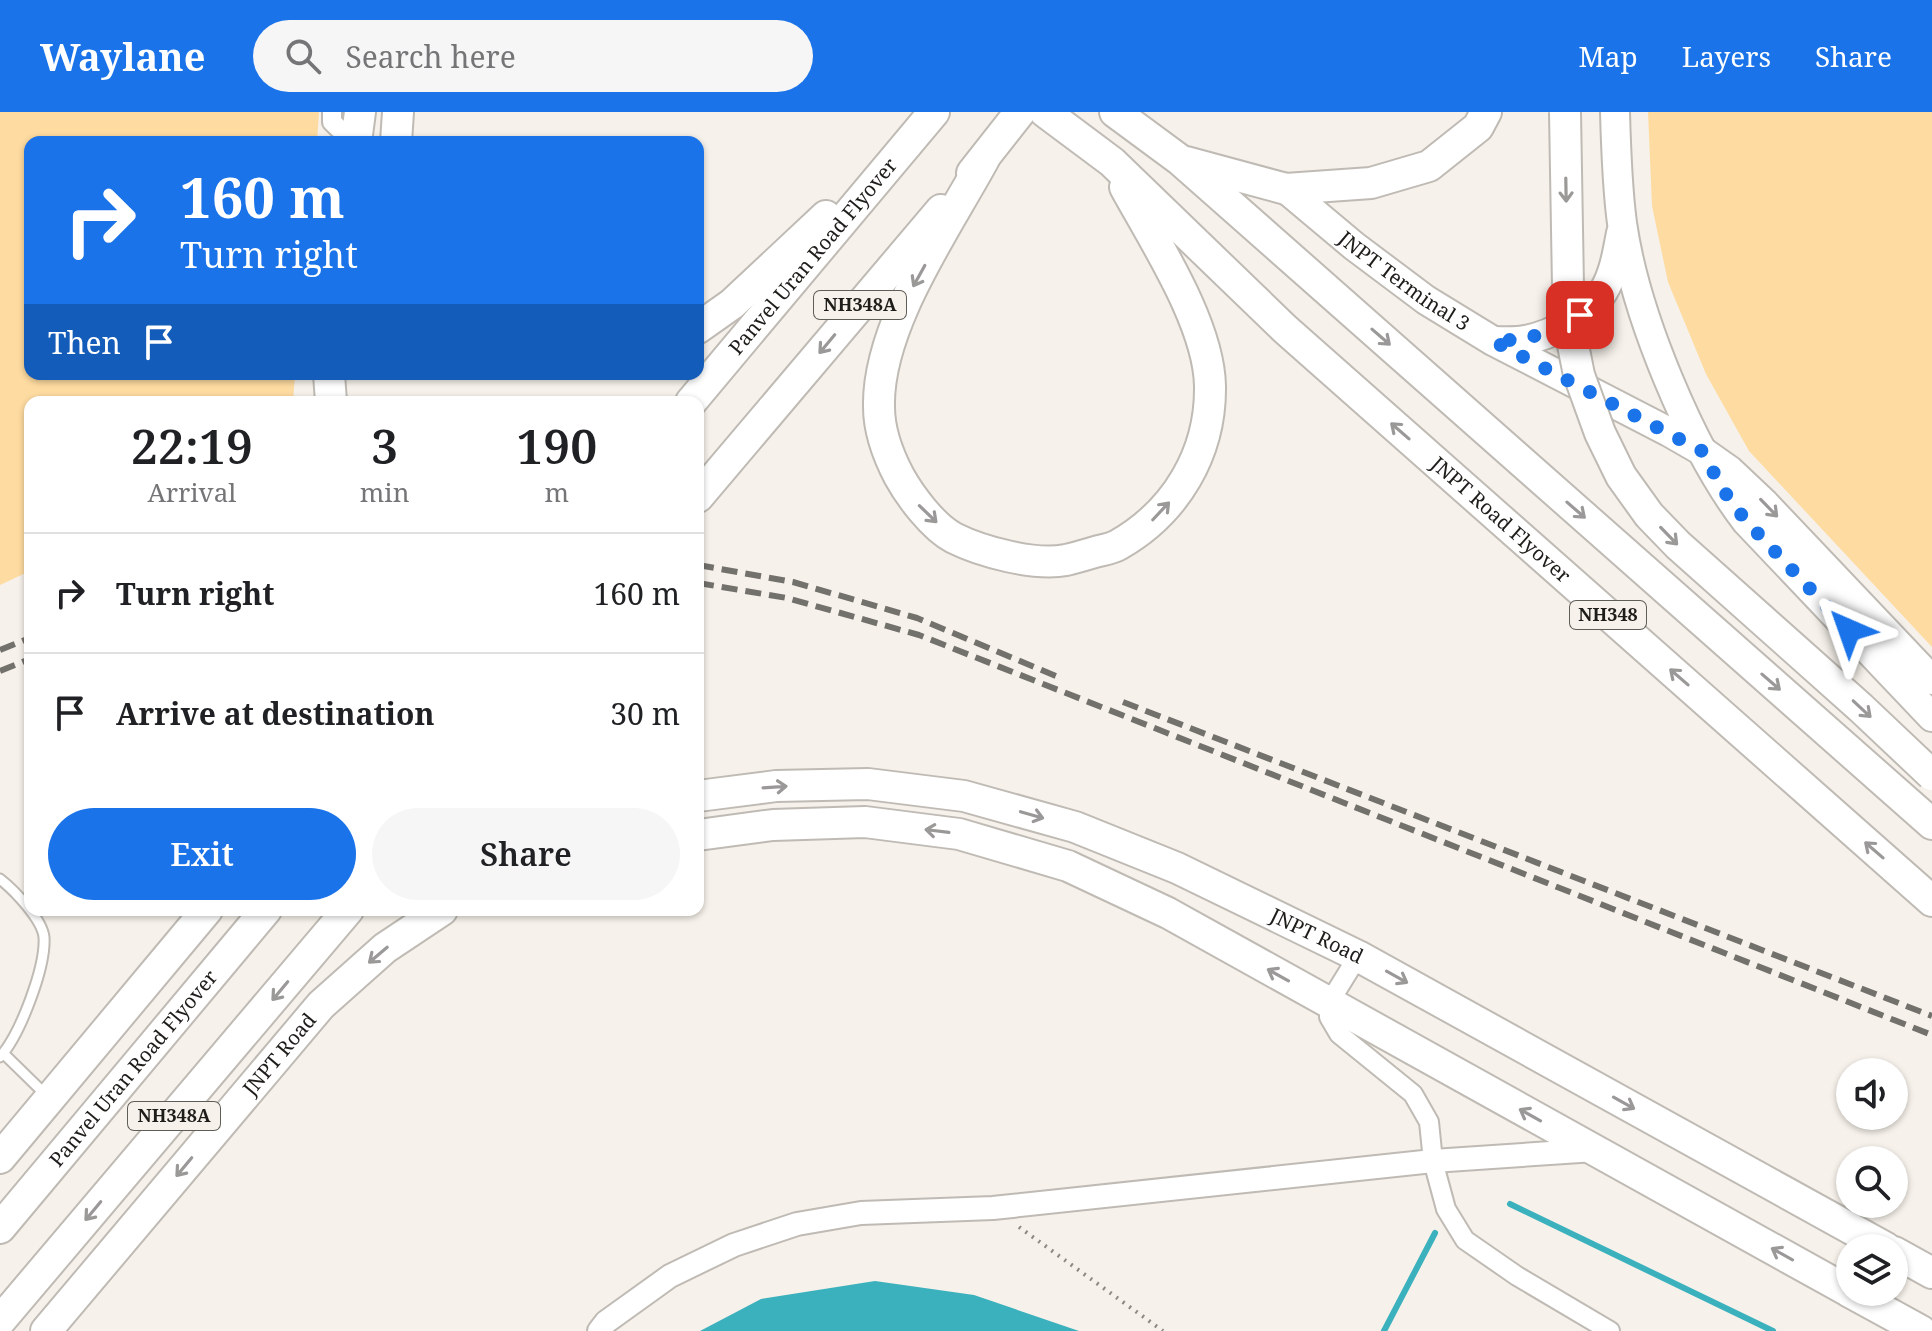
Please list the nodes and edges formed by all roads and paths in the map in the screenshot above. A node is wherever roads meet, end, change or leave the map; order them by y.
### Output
1 (332, 112) edge
2 (360, 112) edge
3 (398, 112) edge
4 (1020, 112) edge
5 (1045, 112) edge
6 (1115, 112) edge
7 (1486, 112) edge
8 (1565, 112) edge
9 (1615, 112) edge
10 (932, 115) edge
11 (347, 136) edge
12 (355, 136) edge
13 (396, 136) edge
14 (984, 159) junction
15 (1180, 160) junction
16 (1112, 162) junction
17 (1286, 189) junction
18 (1622, 225) junction
19 (704, 324) edge
20 (1493, 341) junction
21 (696, 396) edge
22 (1702, 451) junction
23 (704, 490) edge
24 (1932, 680) edge
25 (1932, 717) edge
26 (1932, 775) edge
27 (704, 795) edge
28 (1932, 824) edge
29 (704, 834) edge
30 (0, 879) edge
31 (24, 900) edge
32 (1932, 901) edge
33 (33, 916) edge
34 (202, 916) edge
35 (261, 916) edge
36 (343, 916) edge
37 (433, 916) edge
38 (1358, 956) junction
39 (1329, 1003) junction
40 (2, 1056) edge
41 (50, 1098) junction
42 (1595, 1150) junction
43 (0, 1158) edge
44 (1433, 1161) junction
45 (993, 1208) junction
46 (0, 1228) edge
47 (1861, 1234) edge
48 (1908, 1260) edge
49 (1932, 1273) edge
50 (1836, 1284) edge
51 (1875, 1306) edge
52 (0, 1321) edge
53 (46, 1331) edge
54 (599, 1331) edge
55 (1163, 1331) edge
56 (1610, 1331) edge
57 (1921, 1331) edge

1 - 11 street
2 - 12 highway
3 - 13 highway
4 - 14 highway, NH348A
5 - 16 highway, NH348
6 - 15 highway, NH348
7 - 17 highway
8 -> 26 highway, bridge
9 - 18 main road
10 - 19 highway
10 - 21 highway, Panvel Uran Road Flyover / NH348A
14 -> 16 highway
14 -> 23 highway, NH348A
15 - 17 highway
15 -> 28 highway, NH348
32 -> 16 highway, JNPT Road Flyover / NH348
17 - 20 main road, JNPT Terminal 3
18 - 20 main road
18 - 22 main road
20 - 22 main road, JNPT Terminal 3
22 -> 24 main road, JNPT Terminal 3
22 - 25 main road
27 -> 38 highway, JNPT Road
39 -> 29 highway
30 - 31 lane
33 - 40 lane
34 - 41 highway
35 - 46 highway, Panvel Uran Road Flyover / NH348A
36 -> 52 highway, NH348A
37 -> 53 highway, JNPT Road
38 - 39 street
38 -> 47 highway, JNPT Road
42 -> 39 highway
39 - 44 street
40 - 41 lane
41 - 43 highway
42 - 44 street
50 -> 42 highway
44 - 45 street
44 - 56 street
45 - 54 street
45 - 55 path
48 - 49 highway
51 - 57 highway

